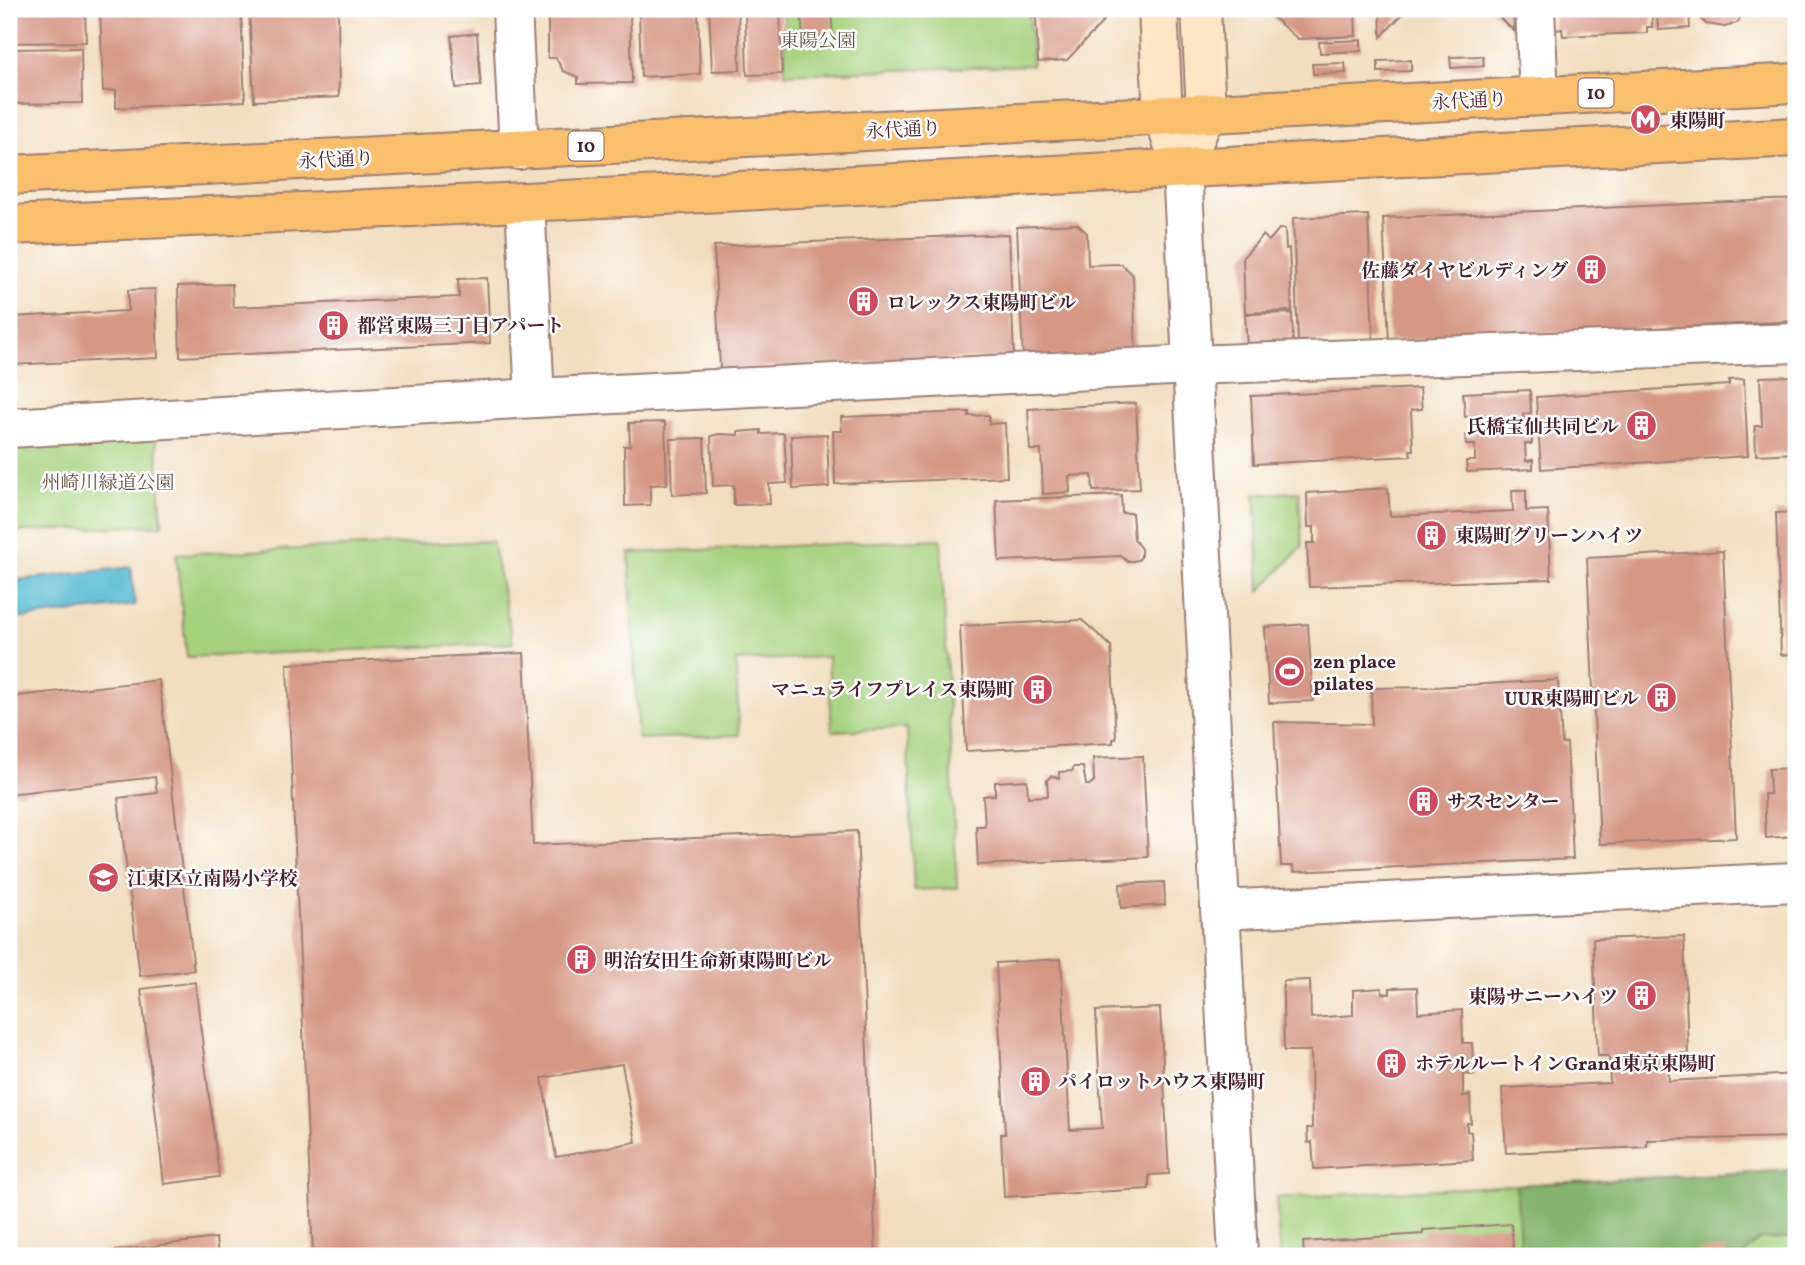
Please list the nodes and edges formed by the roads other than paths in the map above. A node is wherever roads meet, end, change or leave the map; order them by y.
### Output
1 (512, 9) edge
2 (1158, 9) edge
3 (1201, 9) edge
4 (1535, 9) edge
5 (1796, 83) edge
6 (1539, 96) junction
7 (1206, 113) junction
8 (1163, 116) junction
9 (1796, 137) edge
10 (519, 150) junction
11 (1182, 167) junction
12 (9, 175) edge
13 (525, 201) junction
14 (9, 225) edge
15 (1796, 343) edge
16 (1191, 365) junction
17 (535, 398) junction
18 (9, 428) edge
19 (1796, 882) edge
20 (1220, 910) junction
21 (1238, 1256) edge

1 - 10 street
2 - 8 main road
3 - 7 main road
4 - 6 street
5 - 6 main road, 永代通り / 10
6 - 7 main road, 永代通り / 10
7 - 8 main road, 永代通り / 10
7 - 11 main road
8 - 10 main road, 永代通り / 10
8 - 11 main road
9 - 11 main road
10 - 12 main road, 永代通り / 10
11 - 13 main road
11 - 16 street
13 - 14 main road
13 - 17 street
15 - 16 street
16 - 17 street
16 - 20 street
17 - 18 street
19 - 20 street
20 - 21 street

